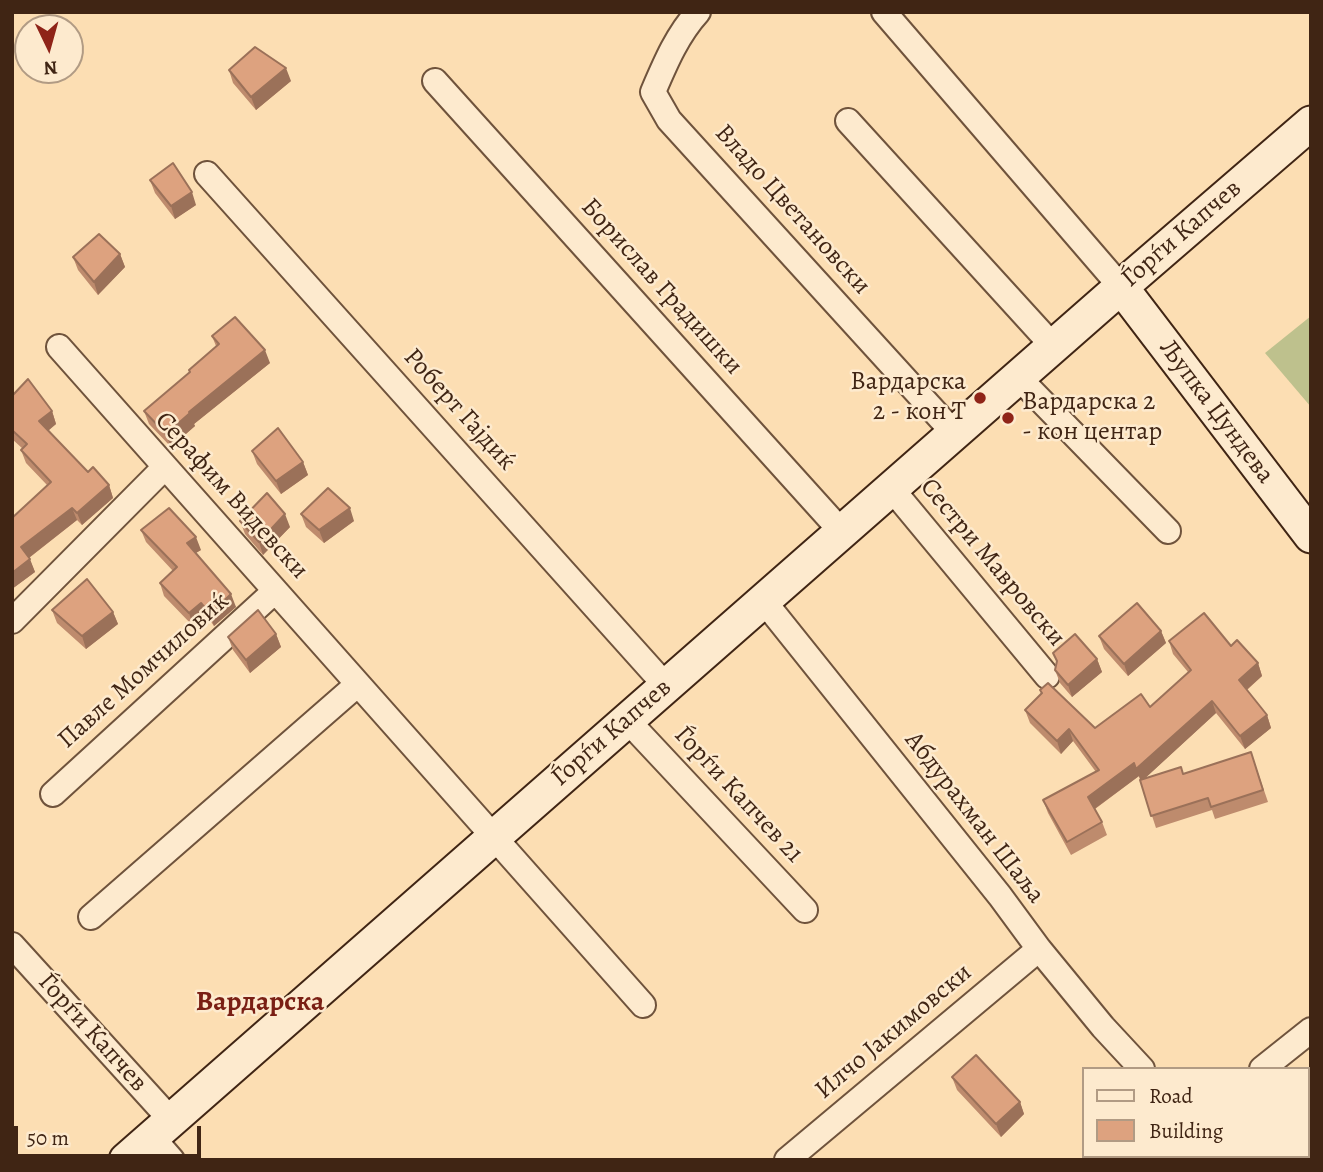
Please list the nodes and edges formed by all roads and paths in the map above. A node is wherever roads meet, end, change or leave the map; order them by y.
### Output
1 (698, 12) edge
2 (884, 12) edge
3 (435, 81) dead end
4 (848, 121) dead end
5 (1311, 123) edge
6 (207, 174) dead end
7 (1121, 287) junction
8 (1053, 346) junction
9 (59, 347) dead end
10 (1018, 377) junction
11 (954, 433) junction
12 (165, 467) junction
13 (891, 488) junction
14 (1168, 531) dead end
15 (842, 532) junction
16 (1311, 536) edge
17 (275, 591) junction
18 (763, 600) junction
19 (12, 621) edge
20 (1047, 676) dead end
21 (358, 684) junction
22 (666, 686) junction
23 (627, 720) junction
24 (53, 794) dead end
25 (494, 837) junction
26 (805, 910) dead end
27 (91, 917) dead end
28 (12, 946) edge
29 (1040, 949) junction
30 (643, 1005) dead end
31 (1311, 1030) edge
32 (1140, 1067) edge
33 (1265, 1067) edge
34 (165, 1139) edge
35 (126, 1160) edge
36 (787, 1160) edge

1 - 11 street, Владо Цветановски
2 - 7 street
3 - 15 street, Борислав Градишки
4 - 8 street
5 - 7 street, Ѓорѓи Капчев
6 - 22 street, Роберт Гајдиќ
7 - 8 street, Ѓорѓи Капчев
7 - 16 street, Љупка Џундева
8 - 10 street, Ѓорѓи Капчев
9 - 12 street, Серафим Видевски
10 - 11 street, Ѓорѓи Капчев
10 - 14 street
11 - 13 street, Ѓорѓи Капчев
12 - 17 street, Серафим Видевски
12 - 19 street
13 - 15 street, Ѓорѓи Капчев
13 - 20 street, Сестри Мавровски
15 - 18 street, Ѓорѓи Капчев
17 - 21 street, Серафим Видевски
17 - 24 street, Павле Момчиловиќ
18 - 22 street, Ѓорѓи Капчев
18 - 29 street, Абдурахман Шаља
21 - 25 street, Серафим Видевски
21 - 27 street
22 - 23 street, Ѓорѓи Капчев
23 - 25 street, Ѓорѓи Капчев
23 - 26 street, Ѓорѓи Капчев 21
25 - 30 street, Серафим Видевски
25 - 34 street, Ѓорѓи Капчев
28 - 34 street, Ѓорѓи Капчев
29 - 32 street, Абдурахман Шаља
29 - 36 street, Илчо Јакимовски
31 - 33 street
34 - 35 street, Ѓорѓи Капчев

